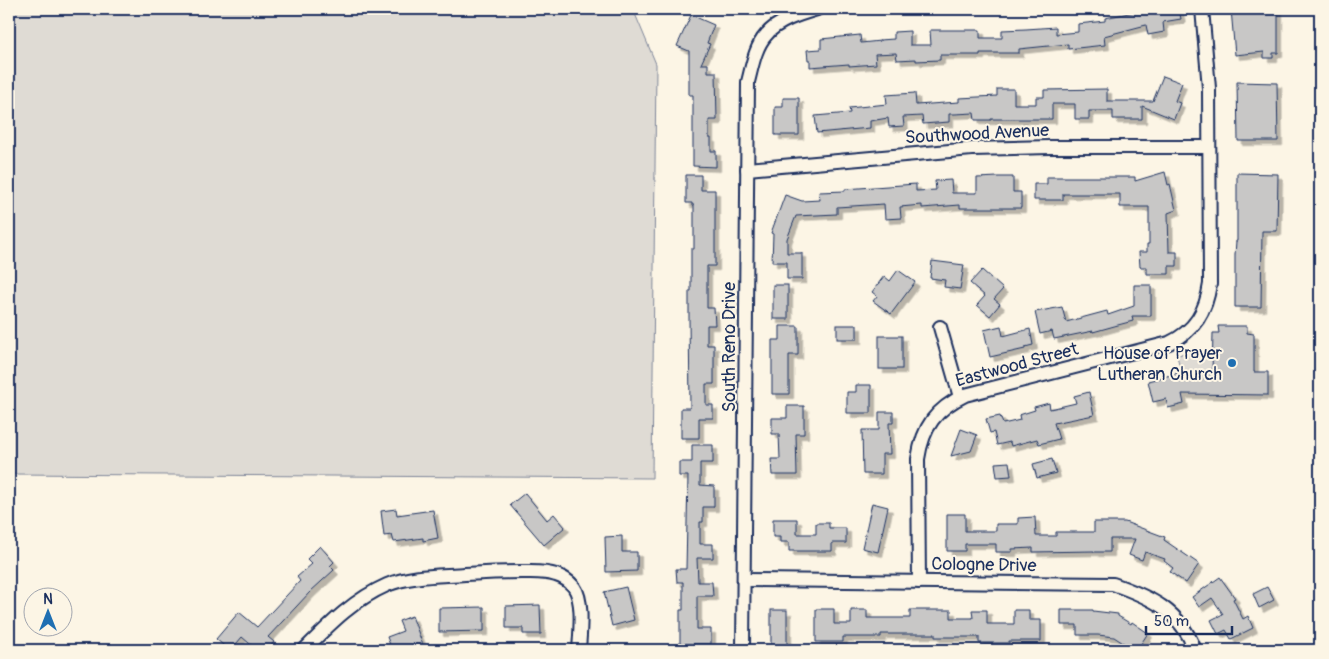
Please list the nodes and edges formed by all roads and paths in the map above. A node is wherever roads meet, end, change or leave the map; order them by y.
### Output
1 (817, 9) edge
2 (1202, 9) edge
3 (1209, 147) junction
4 (747, 169) junction
5 (940, 327) dead end
6 (960, 397) junction
7 (745, 580) junction
8 (919, 582) junction
9 (304, 650) edge
10 (579, 650) edge
11 (744, 650) edge
12 (1194, 650) edge

1 - 4 street, South Reno Drive
2 - 3 street, Eastwood Street
3 - 4 street, Southwood Avenue
3 - 6 street, Eastwood Street
4 - 7 street, South Reno Drive
5 - 6 street
6 - 8 street, Eastwood Street
7 - 8 street, Cologne Drive
7 - 11 street, South Reno Drive
8 - 12 street, Cologne Drive
9 - 10 street

